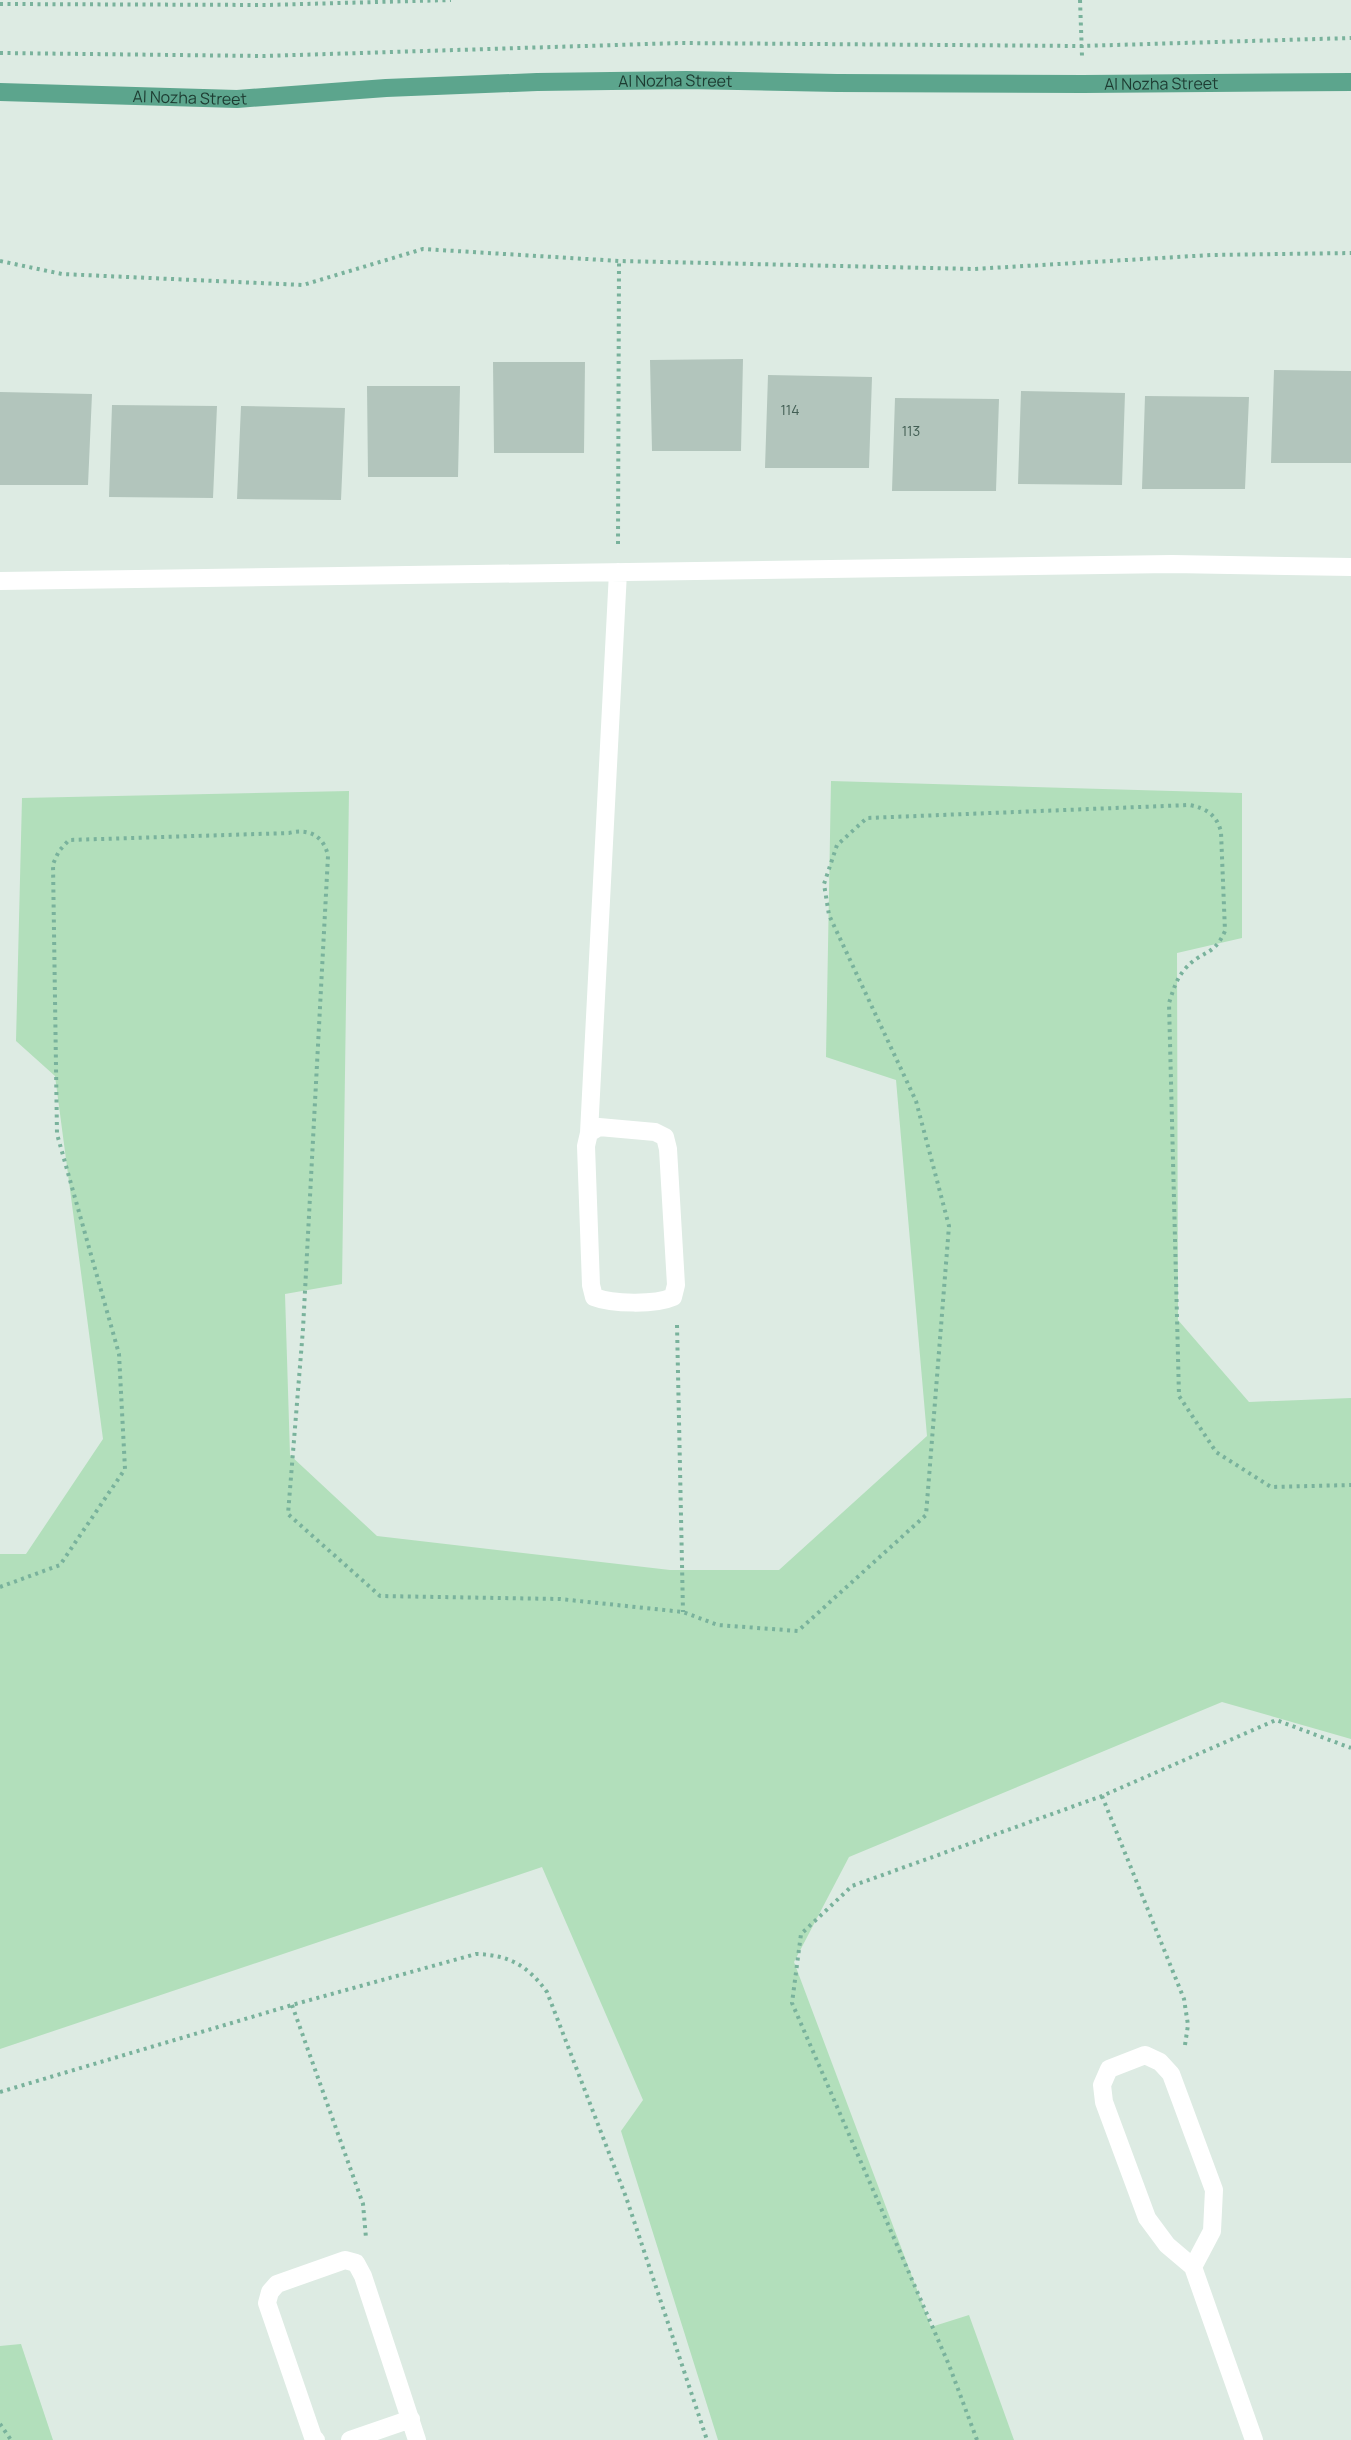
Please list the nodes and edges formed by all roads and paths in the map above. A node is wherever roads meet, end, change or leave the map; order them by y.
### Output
1 (451, 0) edge
2 (1080, 0) edge
3 (0, 4) edge
4 (1351, 38) edge
5 (1081, 46) junction
6 (0, 53) edge
7 (1351, 82) edge
8 (1083, 84) junction
9 (0, 92) edge
10 (1351, 253) edge
11 (0, 261) edge
12 (619, 261) junction
13 (1351, 567) edge
14 (618, 572) junction
15 (0, 581) edge
16 (589, 1133) junction
17 (676, 1285) junction
18 (1351, 1485) edge
19 (0, 1587) edge
20 (683, 1612) junction
21 (1351, 1748) edge
22 (1102, 1796) junction
23 (292, 2005) junction
24 (1171, 2074) junction
25 (0, 2092) edge
26 (1193, 2267) junction
27 (363, 2276) junction
28 (411, 2419) junction
29 (0, 2424) edge
30 (12, 2440) edge
31 (316, 2440) edge
32 (350, 2440) edge
33 (417, 2440) edge
34 (707, 2440) edge
35 (977, 2440) edge
36 (1254, 2440) edge

1 - 3 path
2 - 5 path
4 - 5 path
5 - 6 path
5 - 8 path
7 - 8 main road, Al Nozha Street
8 - 9 main road, Al Nozha Street
10 - 12 path
11 - 12 path
12 - 14 path
13 - 14 street
14 - 15 street
14 - 16 street
16 - 17 street
16 - 17 street
17 - 20 path
18 - 20 path
19 - 20 path
21 - 22 path
22 - 24 path
22 - 35 path
23 - 25 path
23 - 27 path
23 - 34 path
24 - 26 street
24 - 26 street
26 - 36 street
27 - 28 street
27 - 31 street
28 - 32 street
28 - 33 street
29 - 30 path

